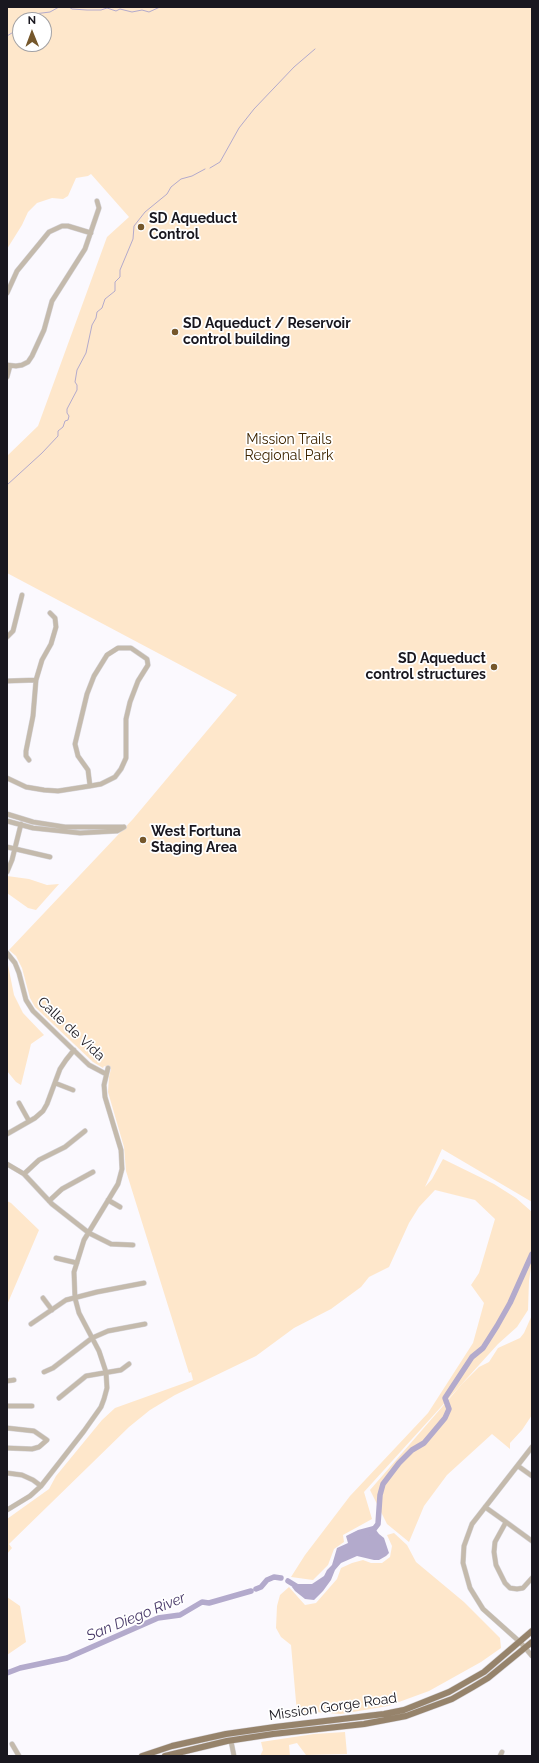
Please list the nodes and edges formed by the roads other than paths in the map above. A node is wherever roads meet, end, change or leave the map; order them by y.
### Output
1 (97, 201) dead end
2 (91, 233) junction
3 (7, 293) edge
4 (9, 366) edge
5 (7, 377) edge
6 (22, 595) dead end
7 (50, 613) dead end
8 (7, 637) edge
9 (36, 680) junction
10 (7, 681) edge
11 (29, 760) dead end
12 (7, 778) edge
13 (90, 786) junction
14 (7, 814) edge
15 (22, 819) junction
16 (7, 821) edge
17 (20, 825) junction
18 (7, 847) edge
19 (15, 849) junction
20 (50, 857) dead end
21 (7, 872) edge
22 (7, 953) edge
23 (74, 1050) junction
24 (108, 1068) dead end
25 (106, 1074) junction
26 (55, 1083) junction
27 (73, 1090) dead end
28 (19, 1103) dead end
29 (29, 1121) junction
30 (85, 1131) dead end
31 (7, 1134) edge
32 (7, 1164) edge
33 (93, 1172) dead end
34 (24, 1174) junction
35 (108, 1200) junction
36 (49, 1201) junction
37 (120, 1207) dead end
38 (89, 1233) junction
39 (133, 1245) dead end
40 (56, 1258) dead end
41 (77, 1262) junction
42 (144, 1284) dead end
43 (43, 1298) dead end
44 (75, 1298) junction
45 (52, 1310) junction
46 (30, 1324) dead end
47 (145, 1324) dead end
48 (92, 1338) junction
49 (129, 1364) dead end
50 (44, 1372) dead end
51 (106, 1372) junction
52 (14, 1380) dead end
53 (7, 1381) edge
54 (59, 1398) dead end
55 (7, 1406) edge
56 (32, 1406) dead end
57 (7, 1428) edge
58 (532, 1447) edge
59 (7, 1448) edge
60 (518, 1466) junction
61 (7, 1473) edge
62 (532, 1476) edge
63 (41, 1486) junction
64 (486, 1507) junction
65 (7, 1510) edge
66 (506, 1522) junction
67 (532, 1541) edge
68 (532, 1578) edge
69 (532, 1631) edge
70 (532, 1642) edge
71 (521, 1643) junction
72 (525, 1648) junction
73 (532, 1656) edge
74 (231, 1741) junction
75 (12, 1744) dead end
76 (19, 1756) edge
77 (142, 1756) edge
78 (165, 1756) edge
79 (234, 1756) edge

1 - 2 street
2 - 3 street
2 - 4 street
4 - 5 street
6 - 8 street
7 - 9 street
9 - 10 street
9 - 11 street
12 - 13 street
13 - 13 street
14 - 15 street
15 - 17 street
15 - 17 street
16 - 17 street
17 - 19 street
18 - 19 street
19 - 20 street
19 - 21 street
22 - 23 street, Calle de Vida
23 - 25 street, Calle de Vida
23 - 26 street
24 - 25 street
25 - 35 street
26 - 27 street
26 - 29 street
28 - 29 street
29 - 31 street
30 - 34 street
32 - 34 street
33 - 36 street
34 - 36 street
35 - 37 street
35 - 38 street
36 - 38 street
38 - 39 street
38 - 41 street
40 - 41 street
41 - 44 street
42 - 44 street
43 - 45 street
44 - 45 street
44 - 48 street
45 - 46 street
47 - 48 street
48 - 50 street
48 - 51 street
49 - 51 street
51 - 54 street
51 - 63 street
52 - 53 street
55 - 56 street
57 - 59 street
58 - 60 street
60 - 62 street
60 - 64 street
61 - 63 street
63 - 65 street
64 - 66 street
64 - 71 street
66 - 67 street
66 - 68 street
69 - 71 main road, Mission Gorge Road
70 - 72 main road, Mission Gorge Road
71 - 72 street
71 - 77 main road, Mission Gorge Road
72 - 73 street
72 - 74 main road, Mission Gorge Road
74 - 78 main road, Mission Gorge Road
74 - 79 street
75 - 76 street

